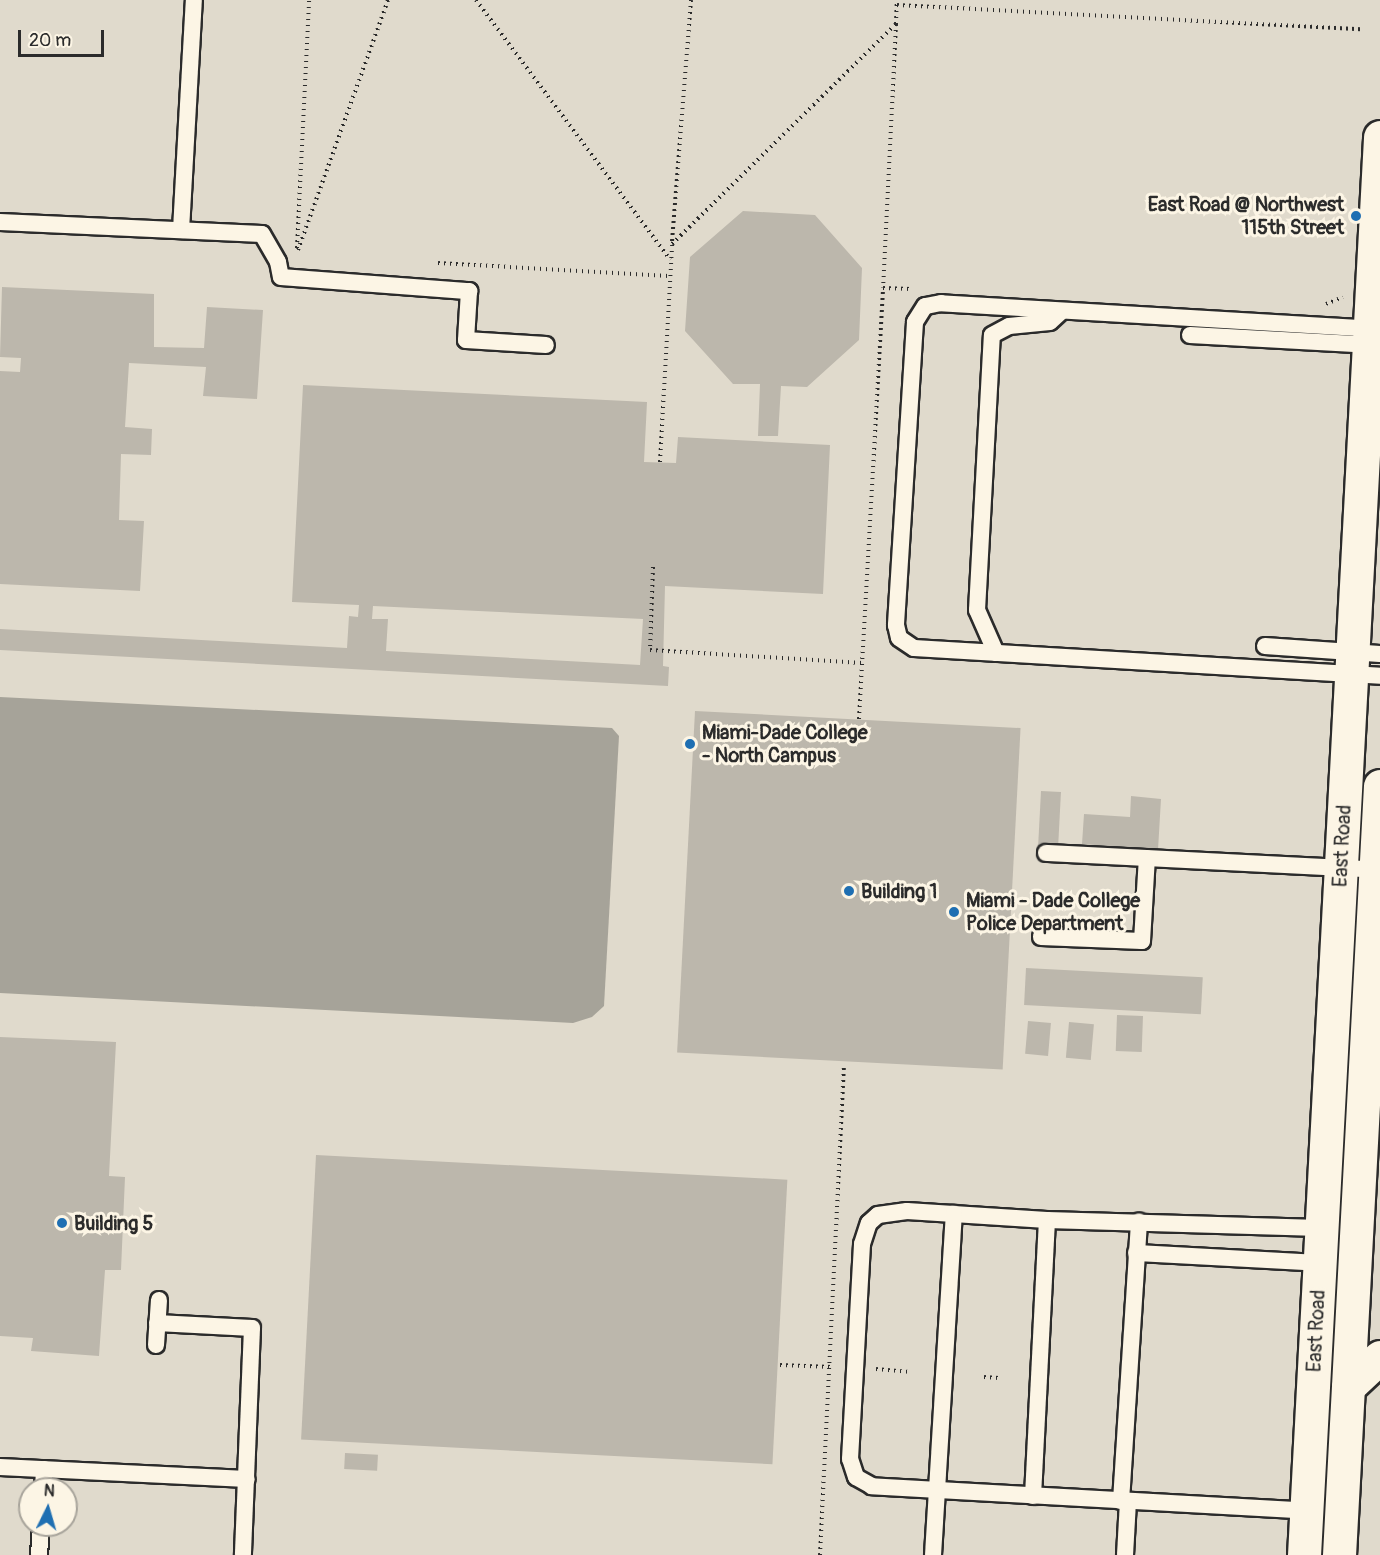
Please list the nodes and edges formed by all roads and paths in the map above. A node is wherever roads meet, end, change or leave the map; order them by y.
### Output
1 (194, 0) edge
2 (309, 0) edge
3 (388, 0) edge
4 (476, 0) edge
5 (692, 0) edge
6 (897, 2) edge
7 (896, 24) junction
8 (1360, 29) dead end
9 (1380, 137) edge
10 (0, 222) edge
11 (181, 230) junction
12 (672, 244) junction
13 (296, 256) junction
14 (308, 256) dead end
15 (670, 259) junction
16 (436, 263) dead end
17 (669, 276) junction
18 (883, 288) junction
19 (918, 290) dead end
20 (1344, 297) dead end
21 (1316, 308) dead end
22 (1062, 311) junction
23 (1190, 335) dead end
24 (1374, 337) edge
25 (546, 345) dead end
26 (1373, 400) edge
27 (660, 462) dead end
28 (653, 567) dead end
29 (1265, 646) dead end
30 (996, 653) junction
31 (863, 663) junction
32 (1366, 664) edge
33 (860, 719) dead end
34 (1380, 786) edge
35 (1046, 853) dead end
36 (1147, 858) junction
37 (1341, 868) junction
38 (1376, 870) junction
39 (1041, 937) dead end
40 (844, 1068) dead end
41 (1372, 1115) edge
42 (954, 1214) junction
43 (1047, 1220) junction
44 (1139, 1222) junction
45 (1320, 1228) junction
46 (1368, 1230) edge
47 (1136, 1253) junction
48 (1320, 1263) junction
49 (1368, 1265) edge
50 (159, 1300) dead end
51 (158, 1323) junction
52 (156, 1345) dead end
53 (1380, 1357) edge
54 (780, 1365) dead end
55 (829, 1367) junction
56 (839, 1367) dead end
57 (875, 1370) dead end
58 (909, 1372) dead end
59 (984, 1377) dead end
60 (999, 1378) dead end
61 (1348, 1387) junction
62 (0, 1467) edge
63 (44, 1469) junction
64 (44, 1477) edge
65 (247, 1479) junction
66 (937, 1490) junction
67 (1033, 1496) junction
68 (1124, 1501) junction
69 (1306, 1511) junction
70 (1341, 1513) junction
71 (40, 1537) edge
72 (39, 1555) edge
73 (243, 1555) edge
74 (820, 1555) edge
75 (933, 1555) edge
76 (1125, 1555) edge
77 (1304, 1555) edge
78 (1339, 1555) edge

1 - 11 lane
2 - 13 path
3 - 13 path
4 - 15 path
5 - 12 path
6 - 7 path
6 - 8 path
7 - 12 path
7 - 18 path
9 - 24 street, East Road
10 - 11 lane
11 - 25 lane
12 - 15 path
13 - 14 path
15 - 17 path
16 - 17 path
17 - 27 path
18 - 19 path
18 - 31 path
20 - 21 path
22 - 24 lane
22 - 30 lane
22 - 30 lane
23 - 24 lane
24 - 26 street, East Road
26 - 32 street, East Road
28 - 31 path
29 - 32 lane
30 - 32 lane
31 - 33 path
32 - 37 street, East Road
34 - 38 street, East Road
35 - 36 lane
36 - 37 lane
36 - 39 lane
37 - 38 lane
37 - 45 street, East Road
38 - 41 street, East Road
40 - 55 path
41 - 46 street, East Road
42 - 43 lane
42 - 66 lane
42 - 66 lane
43 - 44 lane
43 - 67 lane
44 - 45 lane
44 - 47 lane
45 - 46 street
45 - 48 street, East Road
46 - 49 street, East Road
47 - 48 lane
47 - 68 lane
48 - 49 street
48 - 69 street, East Road
49 - 61 street, East Road
50 - 51 lane
51 - 52 lane
51 - 65 lane
53 - 61 street
54 - 55 path
55 - 56 path
55 - 74 path
57 - 58 path
59 - 60 path
61 - 70 street, East Road
62 - 63 lane
63 - 64 lane
63 - 65 lane
65 - 73 lane
66 - 67 lane
66 - 75 lane
67 - 68 lane
68 - 69 lane
68 - 76 lane
69 - 70 lane
69 - 77 street, East Road
70 - 78 street, East Road
71 - 72 lane

